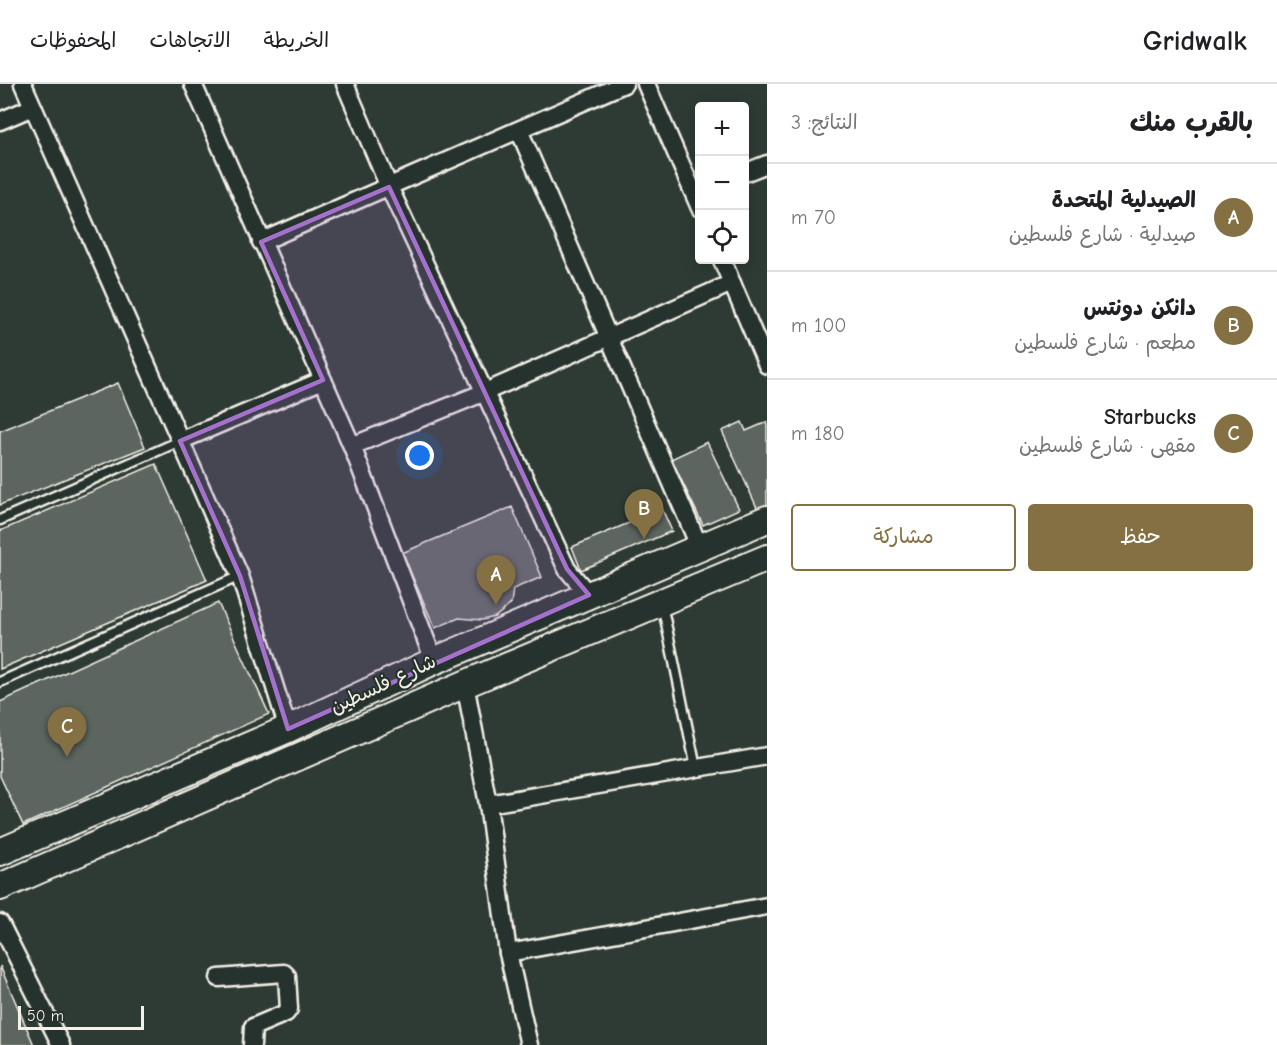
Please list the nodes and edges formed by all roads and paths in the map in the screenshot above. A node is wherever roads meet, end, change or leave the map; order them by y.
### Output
1 (23, 84) edge
2 (192, 84) edge
3 (345, 84) edge
4 (624, 84) edge
5 (646, 84) edge
6 (33, 107) junction
7 (0, 121) edge
8 (519, 130) junction
9 (767, 164) edge
10 (749, 171) edge
11 (389, 187) junction
12 (695, 193) edge
13 (261, 242) junction
14 (724, 264) edge
15 (732, 283) junction
16 (609, 337) junction
17 (767, 365) edge
18 (322, 380) junction
19 (484, 392) junction
20 (180, 441) junction
21 (352, 446) junction
22 (767, 519) edge
23 (0, 520) edge
24 (700, 548) junction
25 (767, 558) edge
26 (240, 576) junction
27 (589, 595) junction
28 (662, 601) junction
29 (434, 660) junction
30 (0, 682) edge
31 (465, 684) junction
32 (288, 729) junction
33 (767, 756) edge
34 (696, 768) junction
35 (488, 804) junction
36 (0, 852) edge
37 (0, 888) edge
38 (767, 906) edge
39 (0, 923) edge
40 (508, 953) junction
41 (219, 978) dead end
42 (61, 1045) edge
43 (252, 1045) edge
44 (529, 1045) edge

1 - 6 street
2 - 13 street
3 - 11 street
4 - 8 street
5 - 12 street
6 - 7 street
6 - 20 street
8 - 11 street
8 - 16 street
9 - 10 street
11 - 13 street
11 - 19 street
13 - 18 street
14 - 15 street
15 - 16 street
15 - 17 street
16 - 19 street
16 - 24 street
18 - 20 street
18 - 21 street
19 - 21 street
19 - 27 street
20 - 23 lane
20 - 26 street
21 - 29 street
22 - 24 main road, شارع فلسطين
24 - 27 main road, شارع فلسطين
25 - 28 main road, شارع فلسطين
26 - 30 lane
26 - 32 street
27 - 29 main road, شارع فلسطين
28 - 31 main road, شارع فلسطين
28 - 34 lane
29 - 32 main road, شارع فلسطين
31 - 35 street
31 - 37 main road, شارع فلسطين
32 - 36 main road, شارع فلسطين
33 - 34 street
34 - 35 street
35 - 40 street
38 - 40 street
39 - 42 street
40 - 44 street
41 - 43 street

